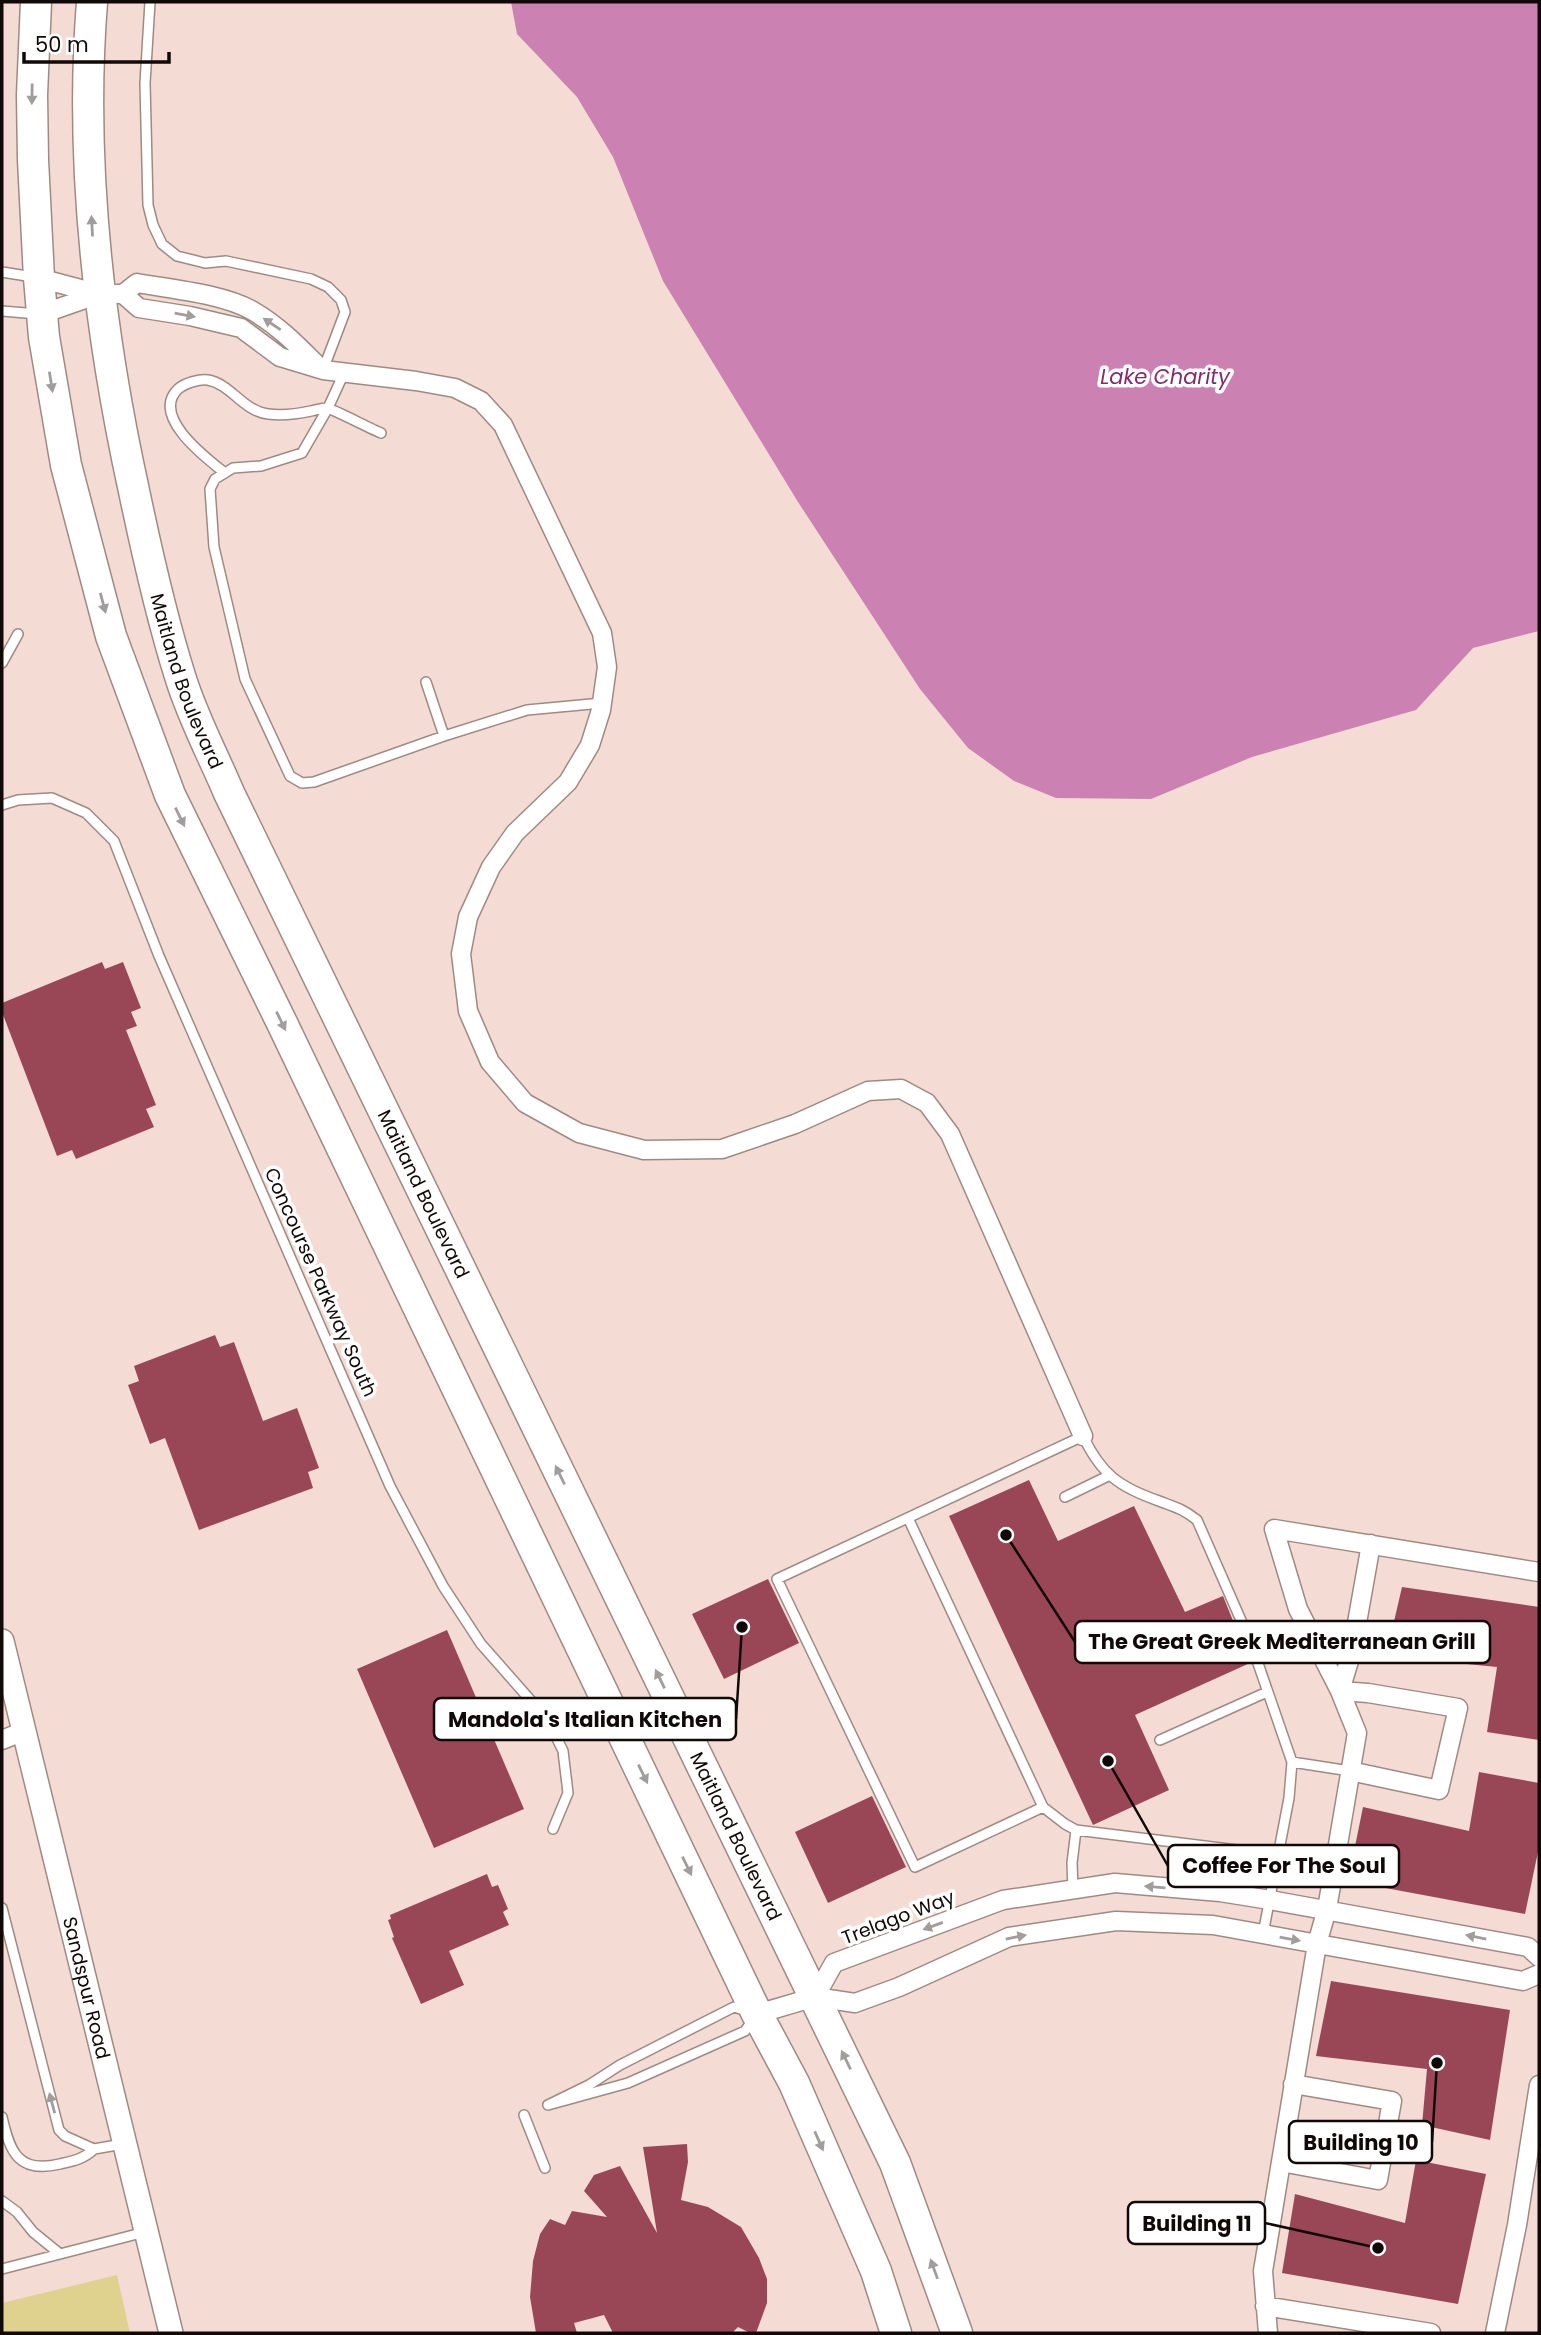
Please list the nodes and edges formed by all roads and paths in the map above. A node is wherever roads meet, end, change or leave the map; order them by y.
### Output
1 (36, 2) edge
2 (92, 2) edge
3 (150, 2) edge
4 (2, 272) edge
5 (39, 278) junction
6 (111, 294) junction
7 (2, 311) edge
8 (42, 314) junction
9 (323, 370) junction
10 (344, 373) junction
11 (328, 408) junction
12 (381, 433) dead end
13 (225, 473) junction
14 (18, 634) dead end
15 (2, 663) edge
16 (426, 682) dead end
17 (602, 704) junction
18 (444, 736) junction
19 (2, 805) edge
20 (1083, 1436) junction
21 (1108, 1476) junction
22 (1065, 1497) dead end
23 (908, 1518) junction
24 (1371, 1544) junction
25 (1539, 1572) edge
26 (2, 1641) edge
27 (1340, 1691) junction
28 (1267, 1692) junction
29 (24, 1731) junction
30 (1160, 1740) dead end
31 (2, 1741) edge
32 (1292, 1762) junction
33 (1350, 1771) junction
34 (1043, 1807) junction
35 (553, 1829) dead end
36 (1076, 1829) junction
37 (1278, 1855) junction
38 (1073, 1889) junction
39 (1270, 1900) junction
40 (2, 1908) edge
41 (1327, 1909) junction
42 (1264, 1934) junction
43 (1317, 1944) junction
44 (1539, 1957) edge
45 (1539, 1975) edge
46 (815, 1997) junction
47 (757, 2014) junction
48 (1293, 2084) junction
49 (1539, 2085) edge
50 (524, 2115) dead end
51 (2, 2117) edge
52 (124, 2144) junction
53 (94, 2149) junction
54 (1281, 2162) junction
55 (545, 2168) dead end
56 (2, 2201) edge
57 (146, 2231) junction
58 (60, 2254) junction
59 (2, 2269) edge
60 (1265, 2306) junction
61 (171, 2333) edge
62 (896, 2333) edge
63 (957, 2333) edge
64 (1268, 2333) edge
65 (1431, 2333) edge
66 (1495, 2333) edge

1 -> 5 main road
6 -> 2 main road, Maitland Boulevard
3 - 9 lane
4 - 5 lane
5 - 6 street
5 - 8 main road
6 - 8 street
6 - 9 street
46 -> 6 main road, Maitland Boulevard
7 - 8 lane
8 -> 47 main road
9 - 10 street
10 - 11 lane
10 - 17 street
11 - 12 lane
11 - 13 lane
11 - 13 lane
13 - 18 lane
14 - 15 lane
16 - 18 lane
17 - 18 lane
17 - 20 street
19 - 35 lane, Concourse Parkway South
20 - 21 lane
20 - 23 lane
21 - 22 lane
21 - 28 lane
23 - 34 lane
23 - 34 lane
24 - 25 street
24 - 27 street
24 - 27 street
26 - 29 street, Sandspur Road
27 - 33 street
27 - 33 street
28 - 30 lane
28 - 32 lane
29 - 31 street
29 - 52 street, Sandspur Road
32 - 33 lane
32 - 37 lane
33 - 41 street
34 - 36 lane
36 - 37 lane
36 - 38 lane
37 - 39 lane
39 -> 38 street, Trelago Way
38 -> 46 street, Trelago Way
39 - 41 street, Trelago Way
39 - 42 lane
53 -> 40 lane
41 - 43 street
44 -> 41 street, Trelago Way
42 -> 43 street
46 -> 42 street
43 - 45 street
43 - 48 street
46 - 47 street
63 -> 46 main road, Maitland Boulevard
47 - 47 lane
47 -> 62 main road
48 - 54 street
48 - 54 street
49 - 66 street
50 - 55 lane
51 - 53 lane
52 - 53 lane
52 - 57 street, Sandspur Road
54 - 60 street
56 - 58 lane
57 - 58 lane
57 - 61 street, Sandspur Road
58 - 59 lane
60 - 64 street
60 - 65 street

